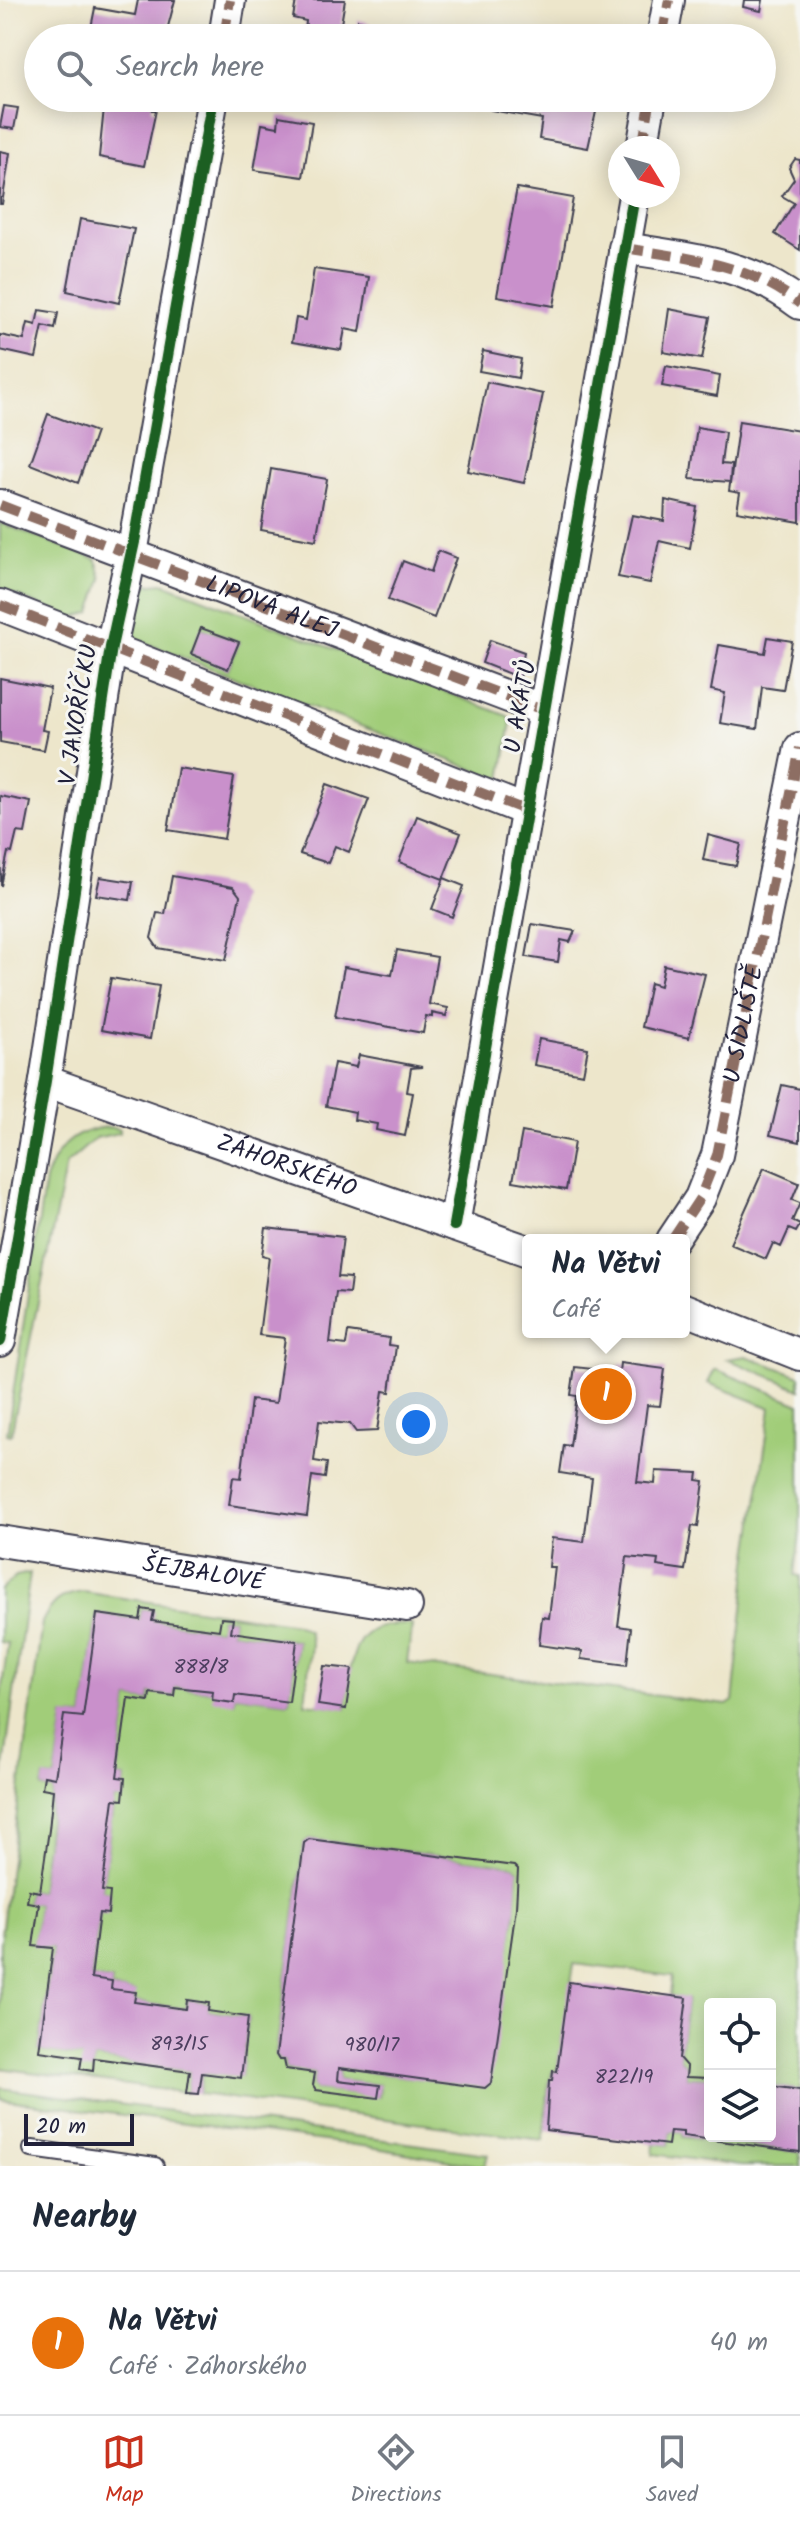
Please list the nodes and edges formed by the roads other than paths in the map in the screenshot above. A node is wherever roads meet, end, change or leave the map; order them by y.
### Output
1 (230, 0) edge
2 (669, 0) edge
3 (226, 24) edge
4 (665, 24) edge
5 (210, 112) edge
6 (648, 112) edge
7 (644, 136) edge
8 (632, 208) edge
9 (624, 248) junction
10 (800, 304) edge
11 (0, 505) edge
12 (131, 556) junction
13 (0, 605) edge
14 (111, 647) junction
15 (543, 710) junction
16 (800, 748) edge
17 (796, 799) edge
18 (525, 810) junction
19 (45, 1081) junction
20 (454, 1225) junction
21 (676, 1234) edge
22 (522, 1249) edge
23 (690, 1311) edge
24 (0, 1341) edge
25 (800, 1355) edge
26 (0, 1541) edge
27 (407, 1606) dead end
28 (32, 2149) dead end
29 (155, 2166) edge

1 - 3 street
2 - 4 street
5 - 12 street, V JAVOŘÍČKU
6 - 7 street
8 - 9 street, U AKÁTŮ
9 - 10 street
9 - 15 street, U AKÁTŮ
11 - 12 street, LIPOVÁ ALEJ
12 - 14 street, V JAVOŘÍČKU
12 - 15 street, LIPOVÁ ALEJ
13 - 14 street
14 - 18 street
14 - 19 street, V JAVOŘÍČKU
15 - 18 street, U AKÁTŮ
16 - 17 street, U SÍDLIŠTĚ
17 - 21 street, U SÍDLIŠTĚ
18 - 20 street, U AKÁTŮ
19 - 20 street, ZÁHORSKÉHO
19 - 24 street, V JAVOŘÍČKU
20 - 22 street, ZÁHORSKÉHO
23 - 25 street
26 - 27 street, ŠEJBALOVÉ
28 - 29 lane

